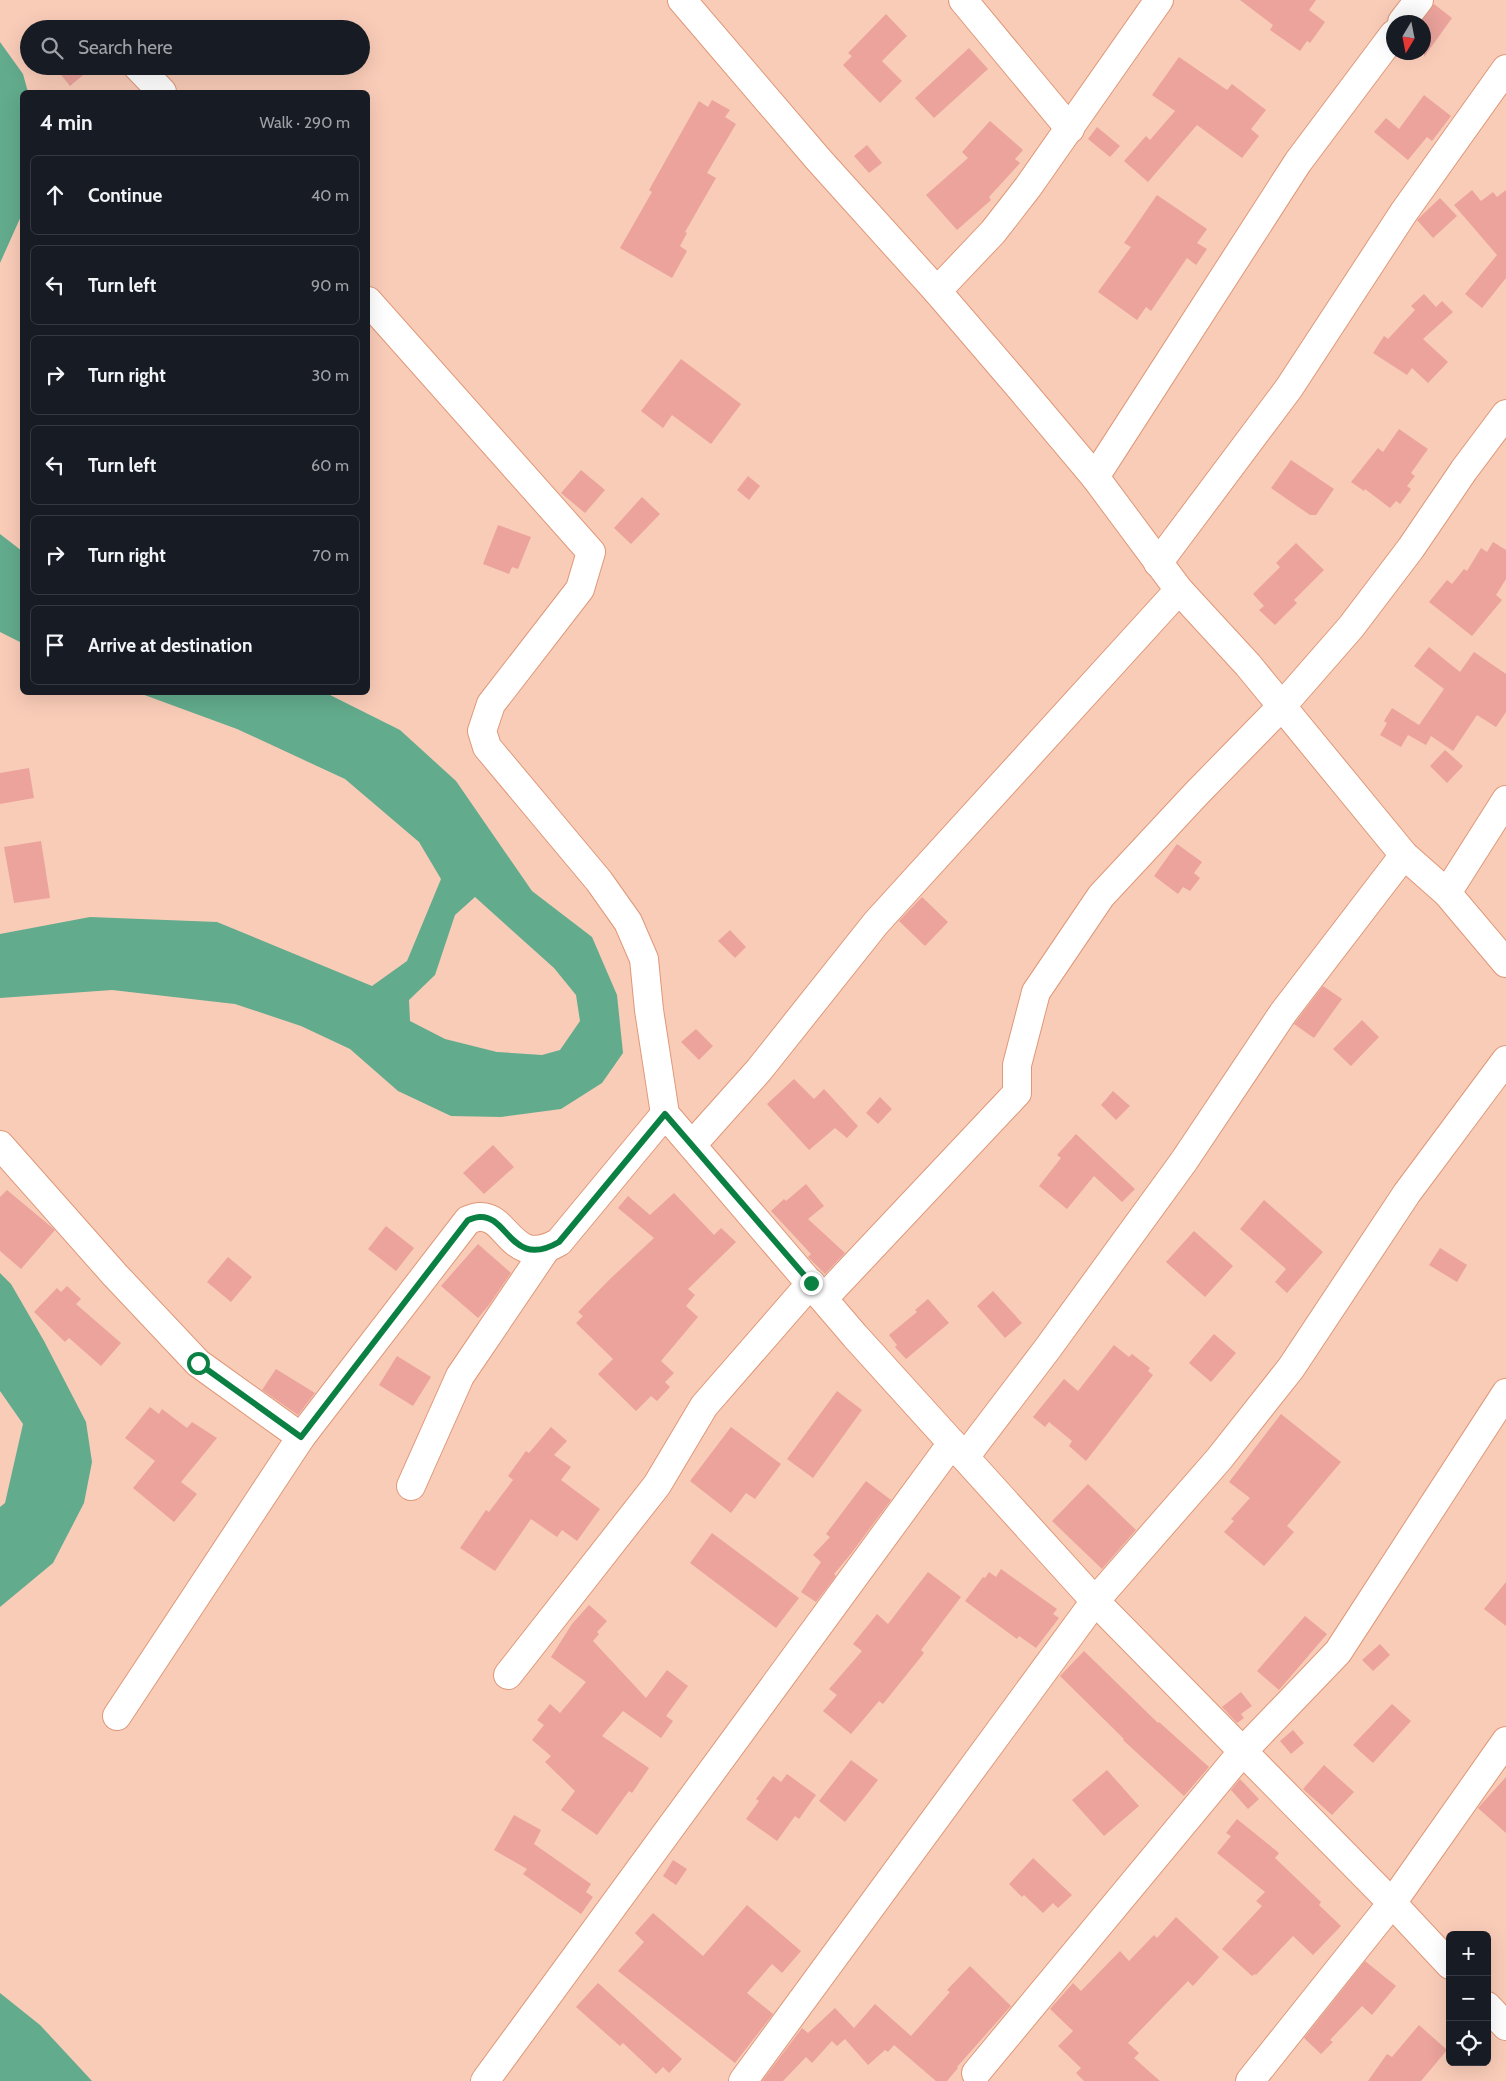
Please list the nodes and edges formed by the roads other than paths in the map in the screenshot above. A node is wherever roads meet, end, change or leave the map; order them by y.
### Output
1 (682, 0) edge
2 (963, 0) edge
3 (1159, 0) edge
4 (1419, 0) edge
5 (1407, 15) edge
6 (1386, 45) edge
7 (1506, 69) edge
8 (146, 75) edge
9 (160, 90) edge
10 (1070, 129) junction
11 (936, 290) junction
12 (370, 303) edge
13 (1506, 414) edge
14 (1095, 477) junction
15 (1158, 563) junction
16 (1178, 590) junction
17 (1282, 706) junction
18 (1506, 800) edge
19 (1404, 855) junction
20 (1447, 893) junction
21 (1506, 962) edge
22 (1506, 1060) edge
23 (665, 1114) junction
24 (0, 1145) edge
25 (692, 1145) junction
26 (546, 1249) junction
27 (817, 1290) junction
28 (1506, 1393) edge
29 (301, 1437) junction
30 (958, 1450) junction
31 (411, 1486) dead end
32 (1095, 1600) junction
33 (508, 1675) dead end
34 (117, 1716) dead end
35 (1506, 1741) edge
36 (1244, 1751) junction
37 (1392, 1903) junction
38 (1446, 1961) edge
39 (1491, 2010) edge
40 (1506, 2026) edge
41 (976, 2073) dead end
42 (485, 2081) edge
43 (742, 2081) edge
44 (1250, 2081) edge

1 - 11 street
2 - 10 street
3 - 10 street
4 - 5 street
6 - 14 street
7 - 15 street
8 - 9 street
10 - 11 street
11 - 14 street
12 - 23 street
13 - 17 street
14 - 15 street
15 - 16 street
16 - 17 street
16 - 25 street
17 - 19 street
17 - 27 street
18 - 20 street
19 - 20 street
19 - 30 street
20 - 21 street
22 - 32 street
23 - 25 street
23 - 26 street
24 - 29 street
25 - 27 street
26 - 29 street
26 - 31 street
27 - 30 street
27 - 33 street
28 - 36 street
29 - 34 street
30 - 32 street
30 - 42 street
32 - 36 street
32 - 43 street
35 - 37 street
36 - 37 street
36 - 41 street
37 - 38 street
37 - 44 street
39 - 40 street

